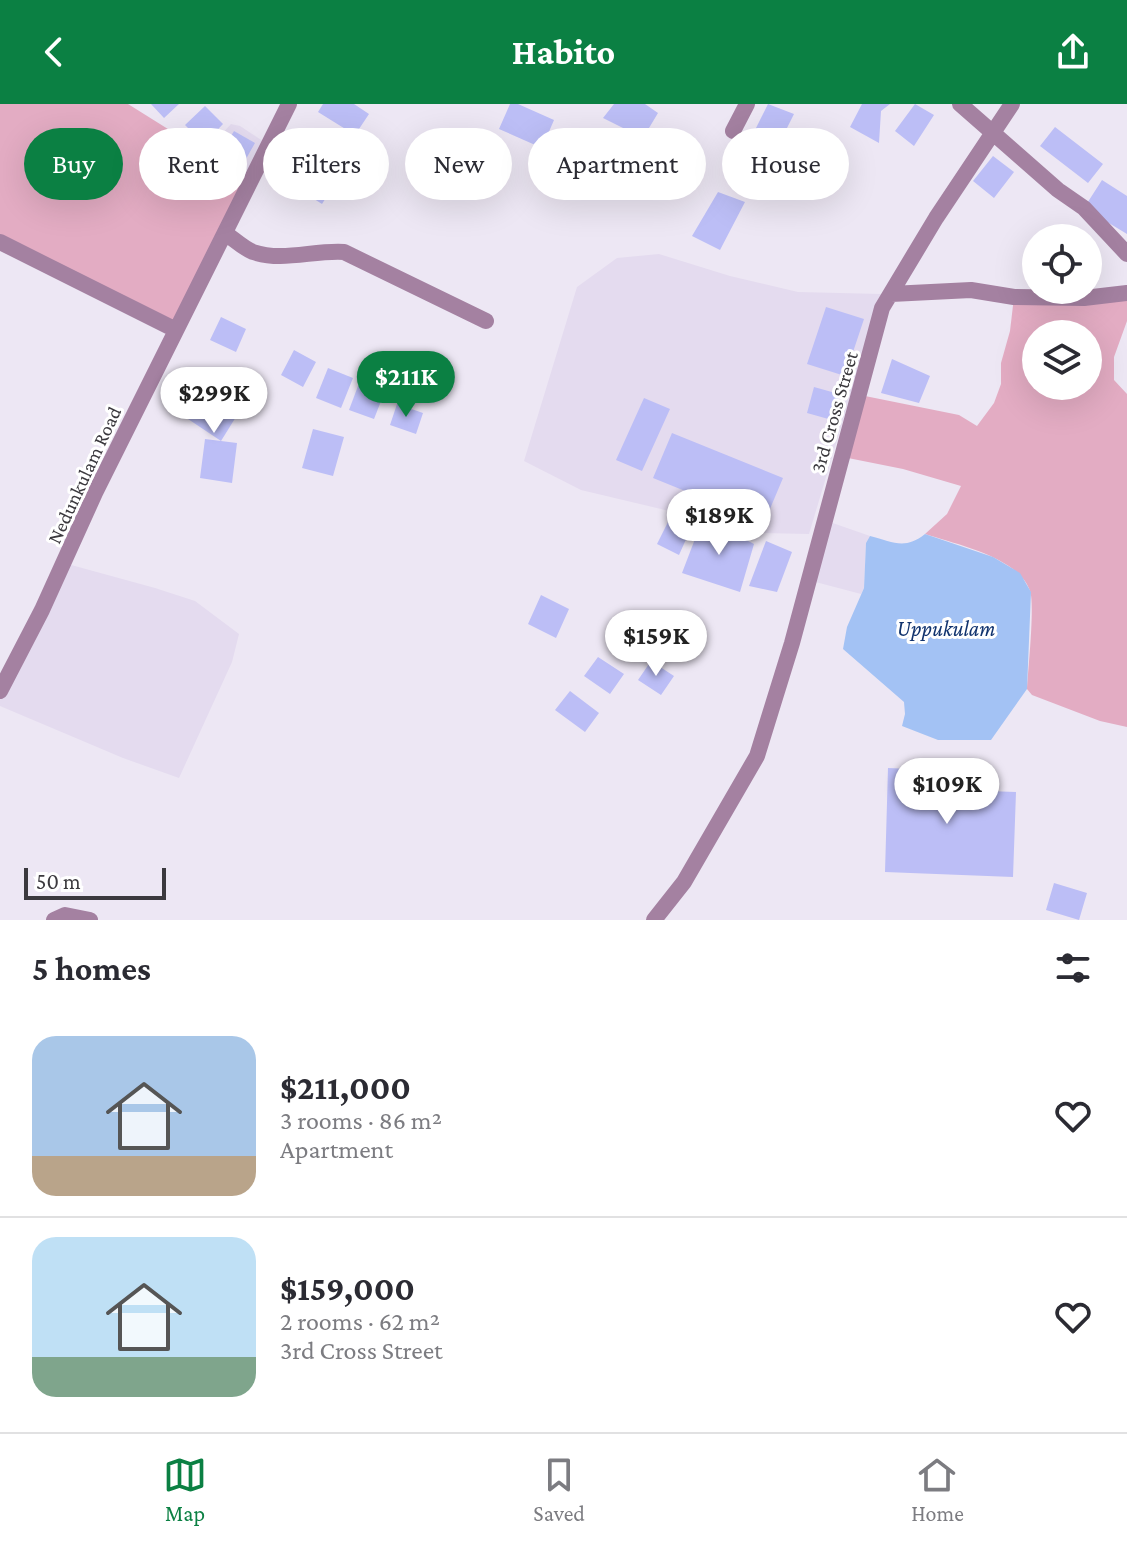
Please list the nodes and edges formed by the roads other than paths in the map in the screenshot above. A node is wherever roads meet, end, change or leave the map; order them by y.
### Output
1 (289, 104) edge
2 (747, 104) edge
3 (960, 104) edge
4 (1012, 104) edge
5 (735, 128) edge
6 (994, 133) junction
7 (225, 233) junction
8 (0, 242) edge
9 (1127, 254) edge
10 (1127, 293) edge
11 (891, 294) junction
12 (486, 321) dead end
13 (176, 330) junction
14 (0, 691) edge
15 (54, 920) edge
16 (90, 920) edge
17 (654, 920) edge

1 - 7 street, Nedunkulam Road
2 - 5 street
3 - 6 street
4 - 6 street, 3rd Cross Street
6 - 9 street
6 - 11 street, 3rd Cross Street
7 - 12 street
7 - 13 street, Nedunkulam Road
8 - 13 street
10 - 11 street
11 - 17 street, 3rd Cross Street
13 - 14 street, Nedunkulam Road
15 - 16 street

